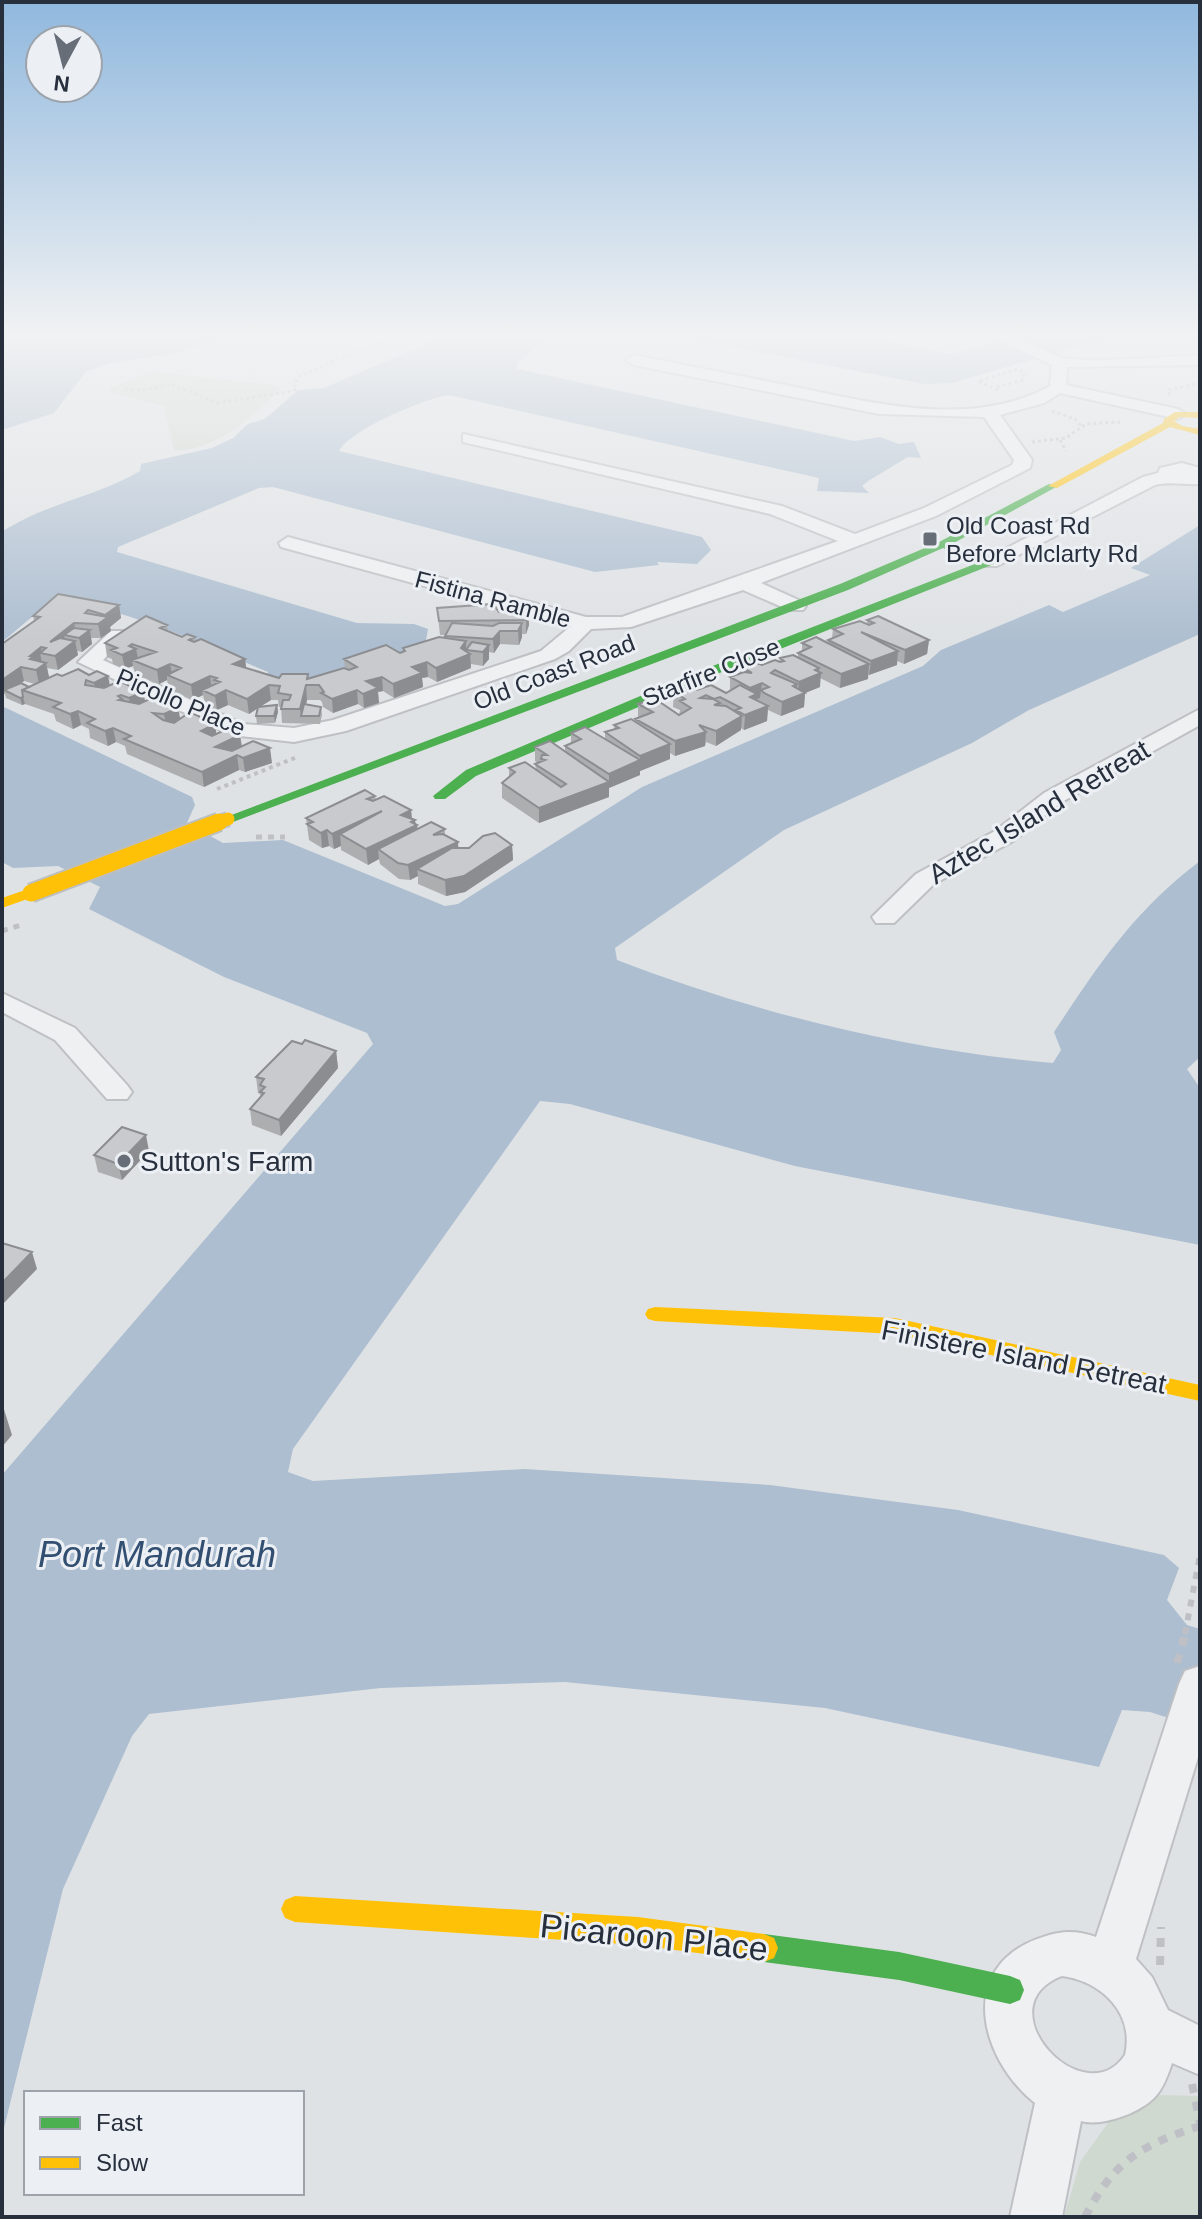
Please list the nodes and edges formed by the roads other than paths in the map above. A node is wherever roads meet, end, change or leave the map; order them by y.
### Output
1 (1007, 437) edge
2 (1154, 437) edge
3 (469, 438) dead end
4 (1200, 473) edge
5 (1168, 476) junction
6 (1200, 479) edge
7 (856, 541) junction
8 (288, 543) dead end
9 (943, 544) junction
10 (990, 562) junction
11 (744, 583) junction
12 (796, 606) junction
13 (585, 623) junction
14 (118, 635) edge
15 (89, 662) junction
16 (64, 676) edge
17 (1200, 716) edge
18 (440, 796) dead end
19 (2, 903) edge
20 (885, 917) dead end
21 (2, 1001) edge
22 (117, 1092) dead end
23 (655, 1314) dead end
24 (1200, 1393) edge
25 (1200, 1684) edge
26 (295, 1909) dead end
27 (1110, 1967) junction
28 (1010, 1990) junction
29 (1180, 2041) edge
30 (1062, 2091) junction
31 (1036, 2217) edge

1 - 7 street, Fistina Ramble
2 - 9 main road, Old Coast Road
3 - 7 street
4 - 5 street, Starfire Close
5 - 6 street, Starfire Close
5 - 10 street, Starfire Close
7 - 11 street, Fistina Ramble
8 - 13 street, Fistina Ramble
9 - 10 main road
9 - 12 main road, Old Coast Road
10 - 18 main road, Starfire Close
11 - 12 street
11 - 13 street, Fistina Ramble
12 - 19 main road, Old Coast Road, bridge
13 - 15 street, Picollo Place
14 - 15 street, Picollo Place
15 - 16 street, Picollo Place
17 - 20 street, Aztec Island Retreat
21 - 22 street
23 - 24 main road, Finistere Island Retreat
25 - 27 street
26 - 28 main road, Picaroon Place
27 - 28 street
27 - 29 street
28 - 30 street
29 - 30 street
30 - 31 street

